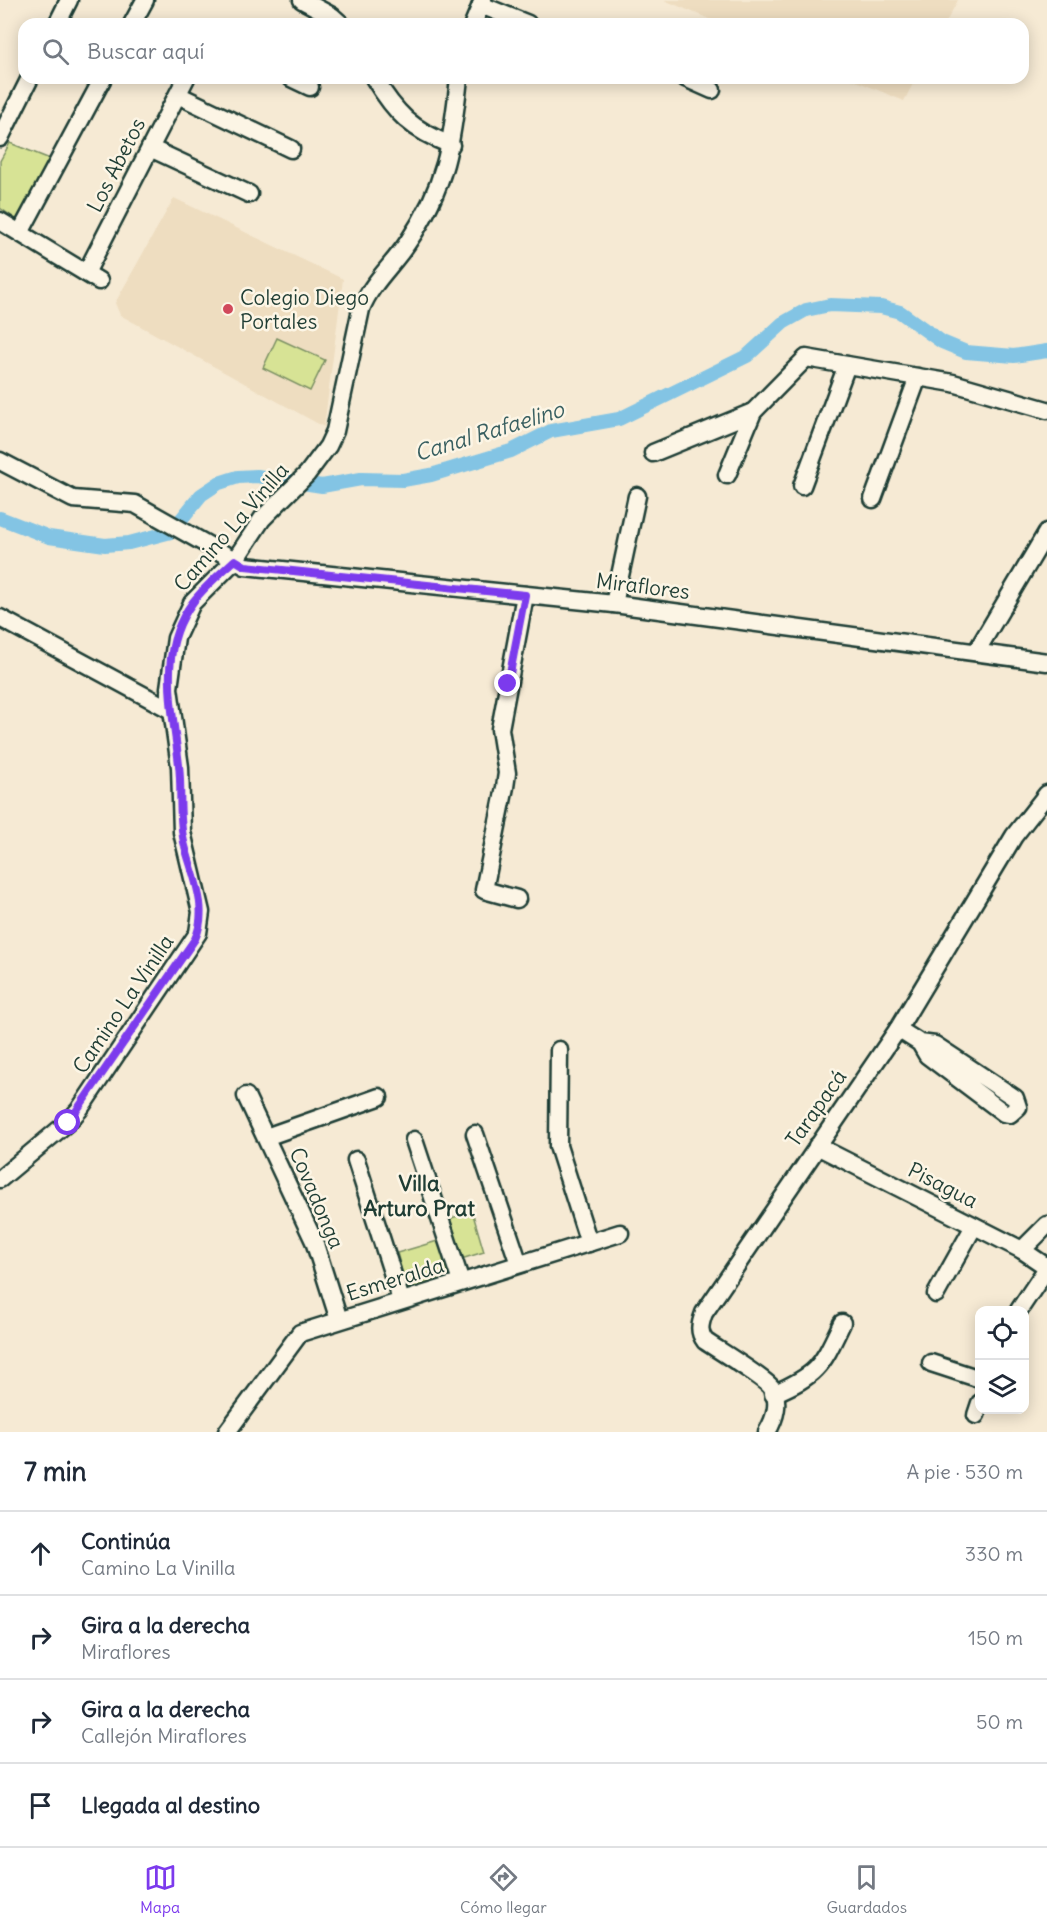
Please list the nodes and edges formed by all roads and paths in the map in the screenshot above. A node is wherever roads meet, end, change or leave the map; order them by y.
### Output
1 (69, 0) edge
2 (145, 0) edge
3 (302, 0) edge
4 (339, 0) edge
5 (482, 2) edge
6 (60, 18) edge
7 (135, 18) edge
8 (333, 18) edge
9 (336, 18) edge
10 (475, 18) edge
11 (515, 18) edge
12 (27, 84) edge
13 (100, 84) edge
14 (183, 84) edge
15 (304, 84) edge
16 (378, 84) edge
17 (458, 84) edge
18 (698, 84) edge
19 (310, 87) dead end
20 (712, 90) dead end
21 (178, 95) junction
22 (0, 138) edge
23 (451, 145) junction
24 (150, 148) junction
25 (291, 149) dead end
26 (249, 194) dead end
27 (0, 221) edge
28 (20, 233) junction
29 (847, 365) junction
30 (918, 377) junction
31 (1047, 410) edge
32 (753, 412) junction
33 (653, 453) dead end
34 (0, 461) edge
35 (728, 475) dead end
36 (802, 486) dead end
37 (637, 496) dead end
38 (873, 499) dead end
39 (1047, 532) edge
40 (235, 560) junction
41 (525, 595) junction
42 (614, 604) junction
43 (1, 621) edge
44 (976, 652) junction
45 (1047, 662) edge
46 (171, 710) junction
47 (1047, 794) edge
48 (517, 899) dead end
49 (898, 1029) junction
50 (920, 1043) junction
51 (559, 1050) dead end
52 (246, 1096) dead end
53 (378, 1097) dead end
54 (475, 1134) dead end
55 (266, 1137) junction
56 (414, 1140) dead end
57 (817, 1146) junction
58 (356, 1160) dead end
59 (0, 1179) edge
60 (1047, 1225) edge
61 (974, 1226) junction
62 (620, 1233) dead end
63 (589, 1243) junction
64 (1022, 1250) junction
65 (519, 1264) junction
66 (1047, 1268) edge
67 (461, 1282) junction
68 (936, 1294) dead end
69 (402, 1300) junction
70 (1022, 1306) edge
71 (339, 1320) junction
72 (842, 1323) dead end
73 (931, 1363) dead end
74 (975, 1377) edge
75 (774, 1394) junction
76 (227, 1432) edge
77 (767, 1432) edge

1 - 6 street
2 - 7 street
3 - 8 street
4 - 9 street
5 - 10 street
5 - 11 street
12 - 22 street
13 - 28 street
14 - 21 street, Los Abetos
15 - 19 street
16 - 23 street
17 - 23 street, Camino La Vinilla
18 - 20 street
21 - 24 street, Los Abetos
21 - 25 street
23 - 40 street, Camino La Vinilla
24 - 26 street
24 - 28 street, Los Abetos
27 - 28 street
29 - 30 street
29 - 32 street
29 - 36 street
30 - 31 street
30 - 38 street
32 - 33 street
32 - 35 street
34 - 40 street, Miraflores
37 - 42 street
39 - 44 street
40 - 41 street, Miraflores
40 - 46 street, Camino La Vinilla
41 - 42 street, Miraflores
41 - 48 street
42 - 44 street, Miraflores
43 - 46 street
44 - 45 street, Miraflores
46 - 59 street, Camino La Vinilla
47 - 49 street, Tarapacá
49 - 50 street
49 - 57 street, Tarapacá
50 - 50 street
51 - 63 street
52 - 55 street, Covadonga
53 - 55 street
54 - 65 street
55 - 71 street, Covadonga
56 - 67 street
57 - 61 street, Pisagua
57 - 75 street, Tarapacá
58 - 69 street
60 - 64 street
61 - 64 street, Pisagua
61 - 68 street
62 - 63 street, Esmeralda
63 - 65 street, Esmeralda
64 - 66 street, Pisagua
65 - 67 street, Esmeralda
66 - 70 street
67 - 69 street, Esmeralda
69 - 71 street, Esmeralda
71 - 76 street, Esmeralda
72 - 75 street
73 - 74 street
75 - 77 street

